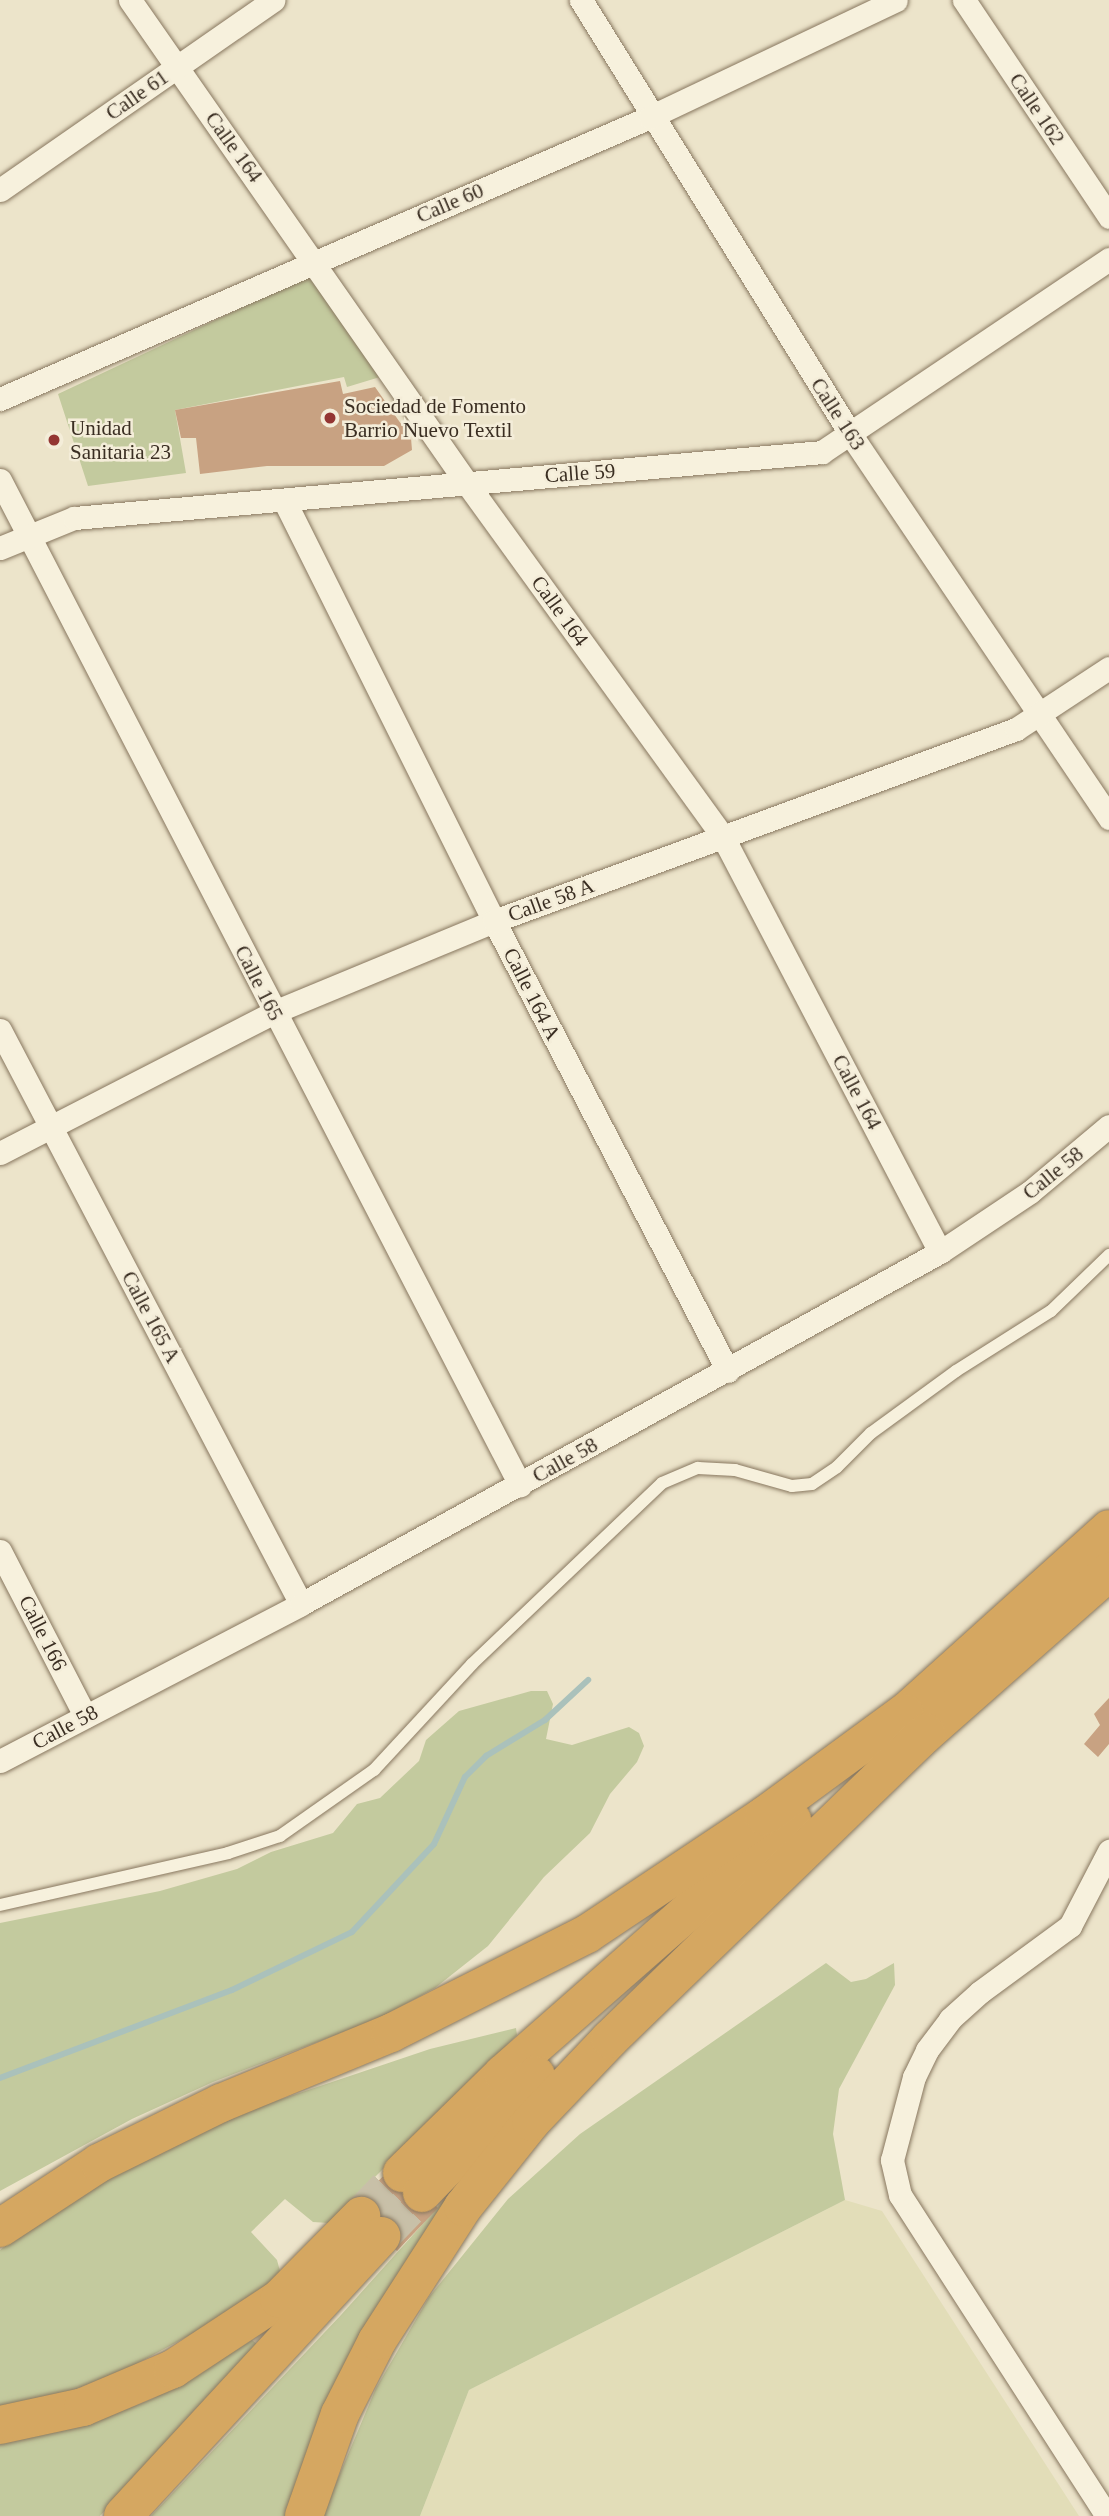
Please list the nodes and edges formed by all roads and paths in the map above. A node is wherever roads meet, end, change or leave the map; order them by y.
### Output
1 (130, 0) edge
2 (273, 0) edge
3 (581, 0) edge
4 (896, 0) edge
5 (964, 0) edge
6 (176, 68) junction
7 (650, 117) junction
8 (0, 190) edge
9 (1109, 218) edge
10 (1109, 259) edge
11 (316, 261) junction
12 (0, 399) edge
13 (851, 435) junction
14 (0, 480) edge
15 (466, 481) junction
16 (285, 502) junction
17 (27, 534) junction
18 (0, 548) edge
19 (1109, 668) edge
20 (1038, 717) junction
21 (1109, 818) edge
22 (723, 837) junction
23 (494, 921) junction
24 (274, 1012) junction
25 (0, 1030) edge
26 (1109, 1126) edge
27 (52, 1128) junction
28 (0, 1153) edge
29 (940, 1252) junction
30 (1109, 1255) edge
31 (728, 1371) junction
32 (520, 1485) junction
33 (1109, 1521) edge
34 (1109, 1529) edge
35 (0, 1551) edge
36 (1109, 1572) edge
37 (1109, 1579) edge
38 (1048, 1583) junction
39 (302, 1604) junction
40 (1048, 1627) junction
41 (85, 1716) junction
42 (915, 1723) junction
43 (0, 1761) edge
44 (1109, 1852) edge
45 (0, 1905) edge
46 (412, 2183) tunnel mouth
47 (0, 2228) edge
48 (0, 2425) edge
49 (123, 2516) edge
50 (304, 2516) edge
51 (1107, 2516) edge

1 - 6 street, Calle 164
2 - 6 street, Calle 61
3 - 7 street, Calle 163
4 - 7 street, Calle 60
5 - 9 street, Calle 162
6 - 8 street, Calle 61
6 - 11 street, Calle 164
7 - 11 street, Calle 60
7 - 13 street, Calle 163
10 - 13 street, Calle 59
11 - 12 street, Calle 60
11 - 15 street, Calle 164
13 - 15 street, Calle 59
13 - 20 street, Calle 163
14 - 17 street, Calle 165
15 - 16 street, Calle 59
15 - 22 street, Calle 164
16 - 17 street, Calle 59
16 - 23 street, Calle 164 A
17 - 18 street, Calle 59
17 - 24 street, Calle 165
19 - 20 street, Calle 58 A
20 - 21 street, Calle 163
20 - 22 street, Calle 58 A
22 - 23 street, Calle 58 A
22 - 29 street, Calle 164
23 - 24 street, Calle 58 A
23 - 31 street, Calle 164 A
24 - 27 street, Calle 58 A
24 - 32 street, Calle 165
25 - 27 street, Calle 165 A
26 - 29 street, Calle 58
27 - 28 street, Calle 58 A
27 - 39 street, Calle 165 A
29 - 31 street, Calle 58
30 - 45 lane
31 - 32 street, Calle 58
32 - 39 street, Calle 58
33 - 38 highway
34 - 38 highway
35 - 41 street, Calle 166
36 - 40 highway
37 - 40 highway
38 - 42 highway
39 - 41 street, Calle 58
40 - 42 highway
41 - 43 street, Calle 58
42 - 46 highway
42 - 47 highway
42 - 50 highway
44 - 51 street
48 - 49 highway

